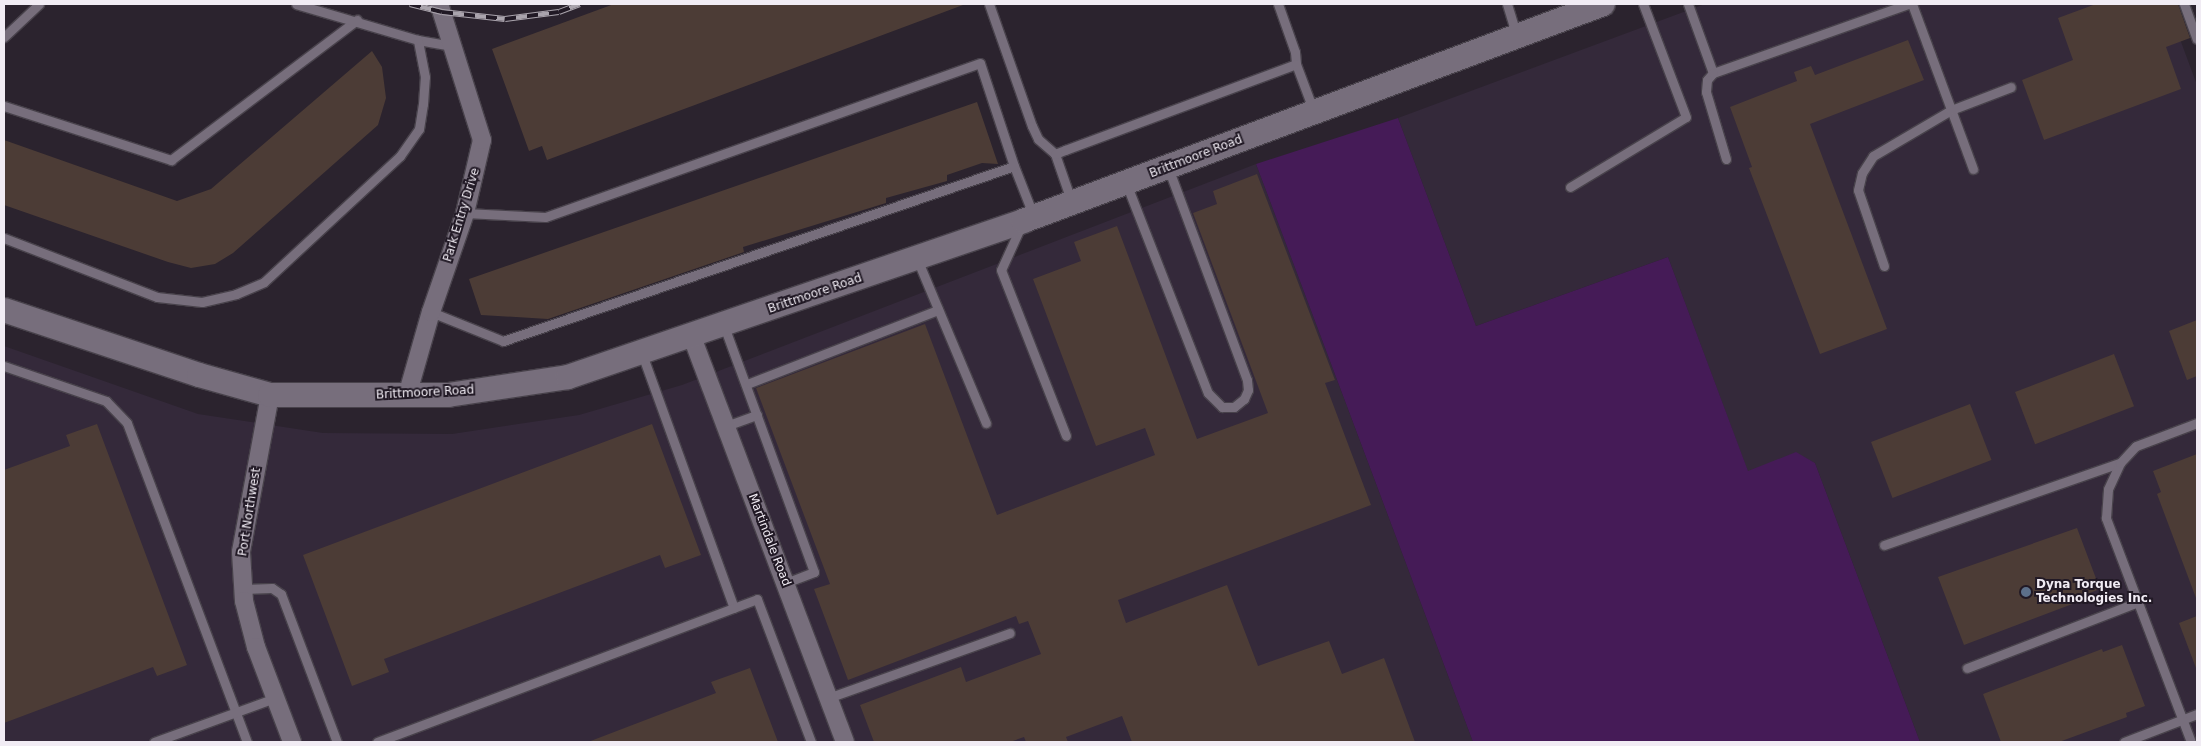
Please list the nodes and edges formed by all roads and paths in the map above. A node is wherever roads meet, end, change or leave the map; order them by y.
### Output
1 (39, 4) edge
2 (296, 4) edge
3 (439, 4) edge
4 (989, 4) edge
5 (1278, 4) edge
6 (1507, 4) edge
7 (1603, 4) edge
8 (1643, 4) edge
9 (1688, 4) edge
10 (1908, 4) edge
11 (1912, 4) edge
12 (2184, 4) edge
13 (356, 20) junction
14 (1518, 36) junction
15 (4, 37) edge
16 (2197, 39) edge
17 (418, 40) junction
18 (453, 46) junction
19 (1296, 64) junction
20 (1713, 73) junction
21 (2011, 87) dead end
22 (4, 106) edge
23 (1951, 110) junction
24 (1314, 113) junction
25 (1055, 154) junction
26 (1726, 159) dead end
27 (1014, 166) junction
28 (1168, 168) junction
29 (1973, 170) dead end
30 (1126, 184) junction
31 (1570, 187) dead end
32 (1072, 203) junction
33 (465, 213) junction
34 (1028, 220) junction
35 (4, 238) edge
36 (917, 259) junction
37 (1884, 266) dead end
38 (4, 310) edge
39 (938, 310) junction
40 (430, 312) junction
41 (724, 326) junction
42 (692, 337) junction
43 (642, 354) junction
44 (4, 366) edge
45 (746, 384) junction
46 (270, 395) junction
47 (407, 396) junction
48 (757, 415) junction
49 (986, 423) dead end
50 (2197, 423) edge
51 (726, 426) junction
52 (1066, 436) dead end
53 (2120, 463) junction
54 (1884, 545) dead end
55 (785, 582) junction
56 (243, 589) junction
57 (2138, 602) junction
58 (734, 608) junction
59 (1010, 633) dead end
60 (1967, 668) dead end
61 (275, 698) junction
62 (828, 698) junction
63 (235, 711) junction
64 (2197, 714) edge
65 (2183, 719) junction
66 (154, 742) edge
67 (247, 742) edge
68 (292, 742) edge
69 (337, 742) edge
70 (377, 742) edge
71 (811, 742) edge
72 (845, 742) edge
73 (2124, 742) edge
74 (2192, 742) edge

1 - 15 lane
2 - 13 lane
3 - 18 street, Park Entry Drive
4 - 25 lane
5 - 19 lane
6 - 14 lane
7 - 14 main road, Brittmoore Road
8 - 31 lane
9 - 20 lane
10 - 20 lane
11 - 23 lane
12 - 16 lane
13 - 17 lane
13 - 22 lane
14 - 24 main road, Brittmoore Road
17 - 18 lane
17 - 35 lane
18 - 33 street, Park Entry Drive
19 - 24 lane
19 - 25 lane
20 - 26 lane
21 - 23 lane
23 - 29 lane
23 - 37 lane
24 - 28 main road, Brittmoore Road
25 - 32 lane
27 - 33 lane
27 - 34 lane
27 - 40 lane
28 - 30 main road, Brittmoore Road
28 - 30 lane
30 - 32 main road, Brittmoore Road
32 - 34 main road, Brittmoore Road
33 - 40 street, Park Entry Drive
34 - 36 main road, Brittmoore Road
34 - 52 lane
36 - 39 lane
36 - 41 main road, Brittmoore Road
38 - 46 main road, Brittmoore Road
39 - 45 lane
39 - 49 lane
40 - 47 street, Park Entry Drive
41 - 42 main road, Brittmoore Road
41 - 45 lane
42 - 43 main road, Brittmoore Road
42 - 51 street, Martindale Road
43 - 47 main road, Brittmoore Road
43 - 58 lane
44 - 63 lane
45 - 48 lane
46 - 47 main road, Brittmoore Road
46 - 56 street, Port Northwest
48 - 51 lane
48 - 55 lane
50 - 53 lane
51 - 55 street, Martindale Road
53 - 54 lane
53 - 57 lane
55 - 62 street, Martindale Road
56 - 61 street, Port Northwest
56 - 69 lane
57 - 60 lane
57 - 65 lane
58 - 70 lane
58 - 71 lane
59 - 62 lane
61 - 63 lane
61 - 68 street, Port Northwest
62 - 72 street, Martindale Road
63 - 66 lane
63 - 67 lane
64 - 65 lane
65 - 73 lane
65 - 74 lane

